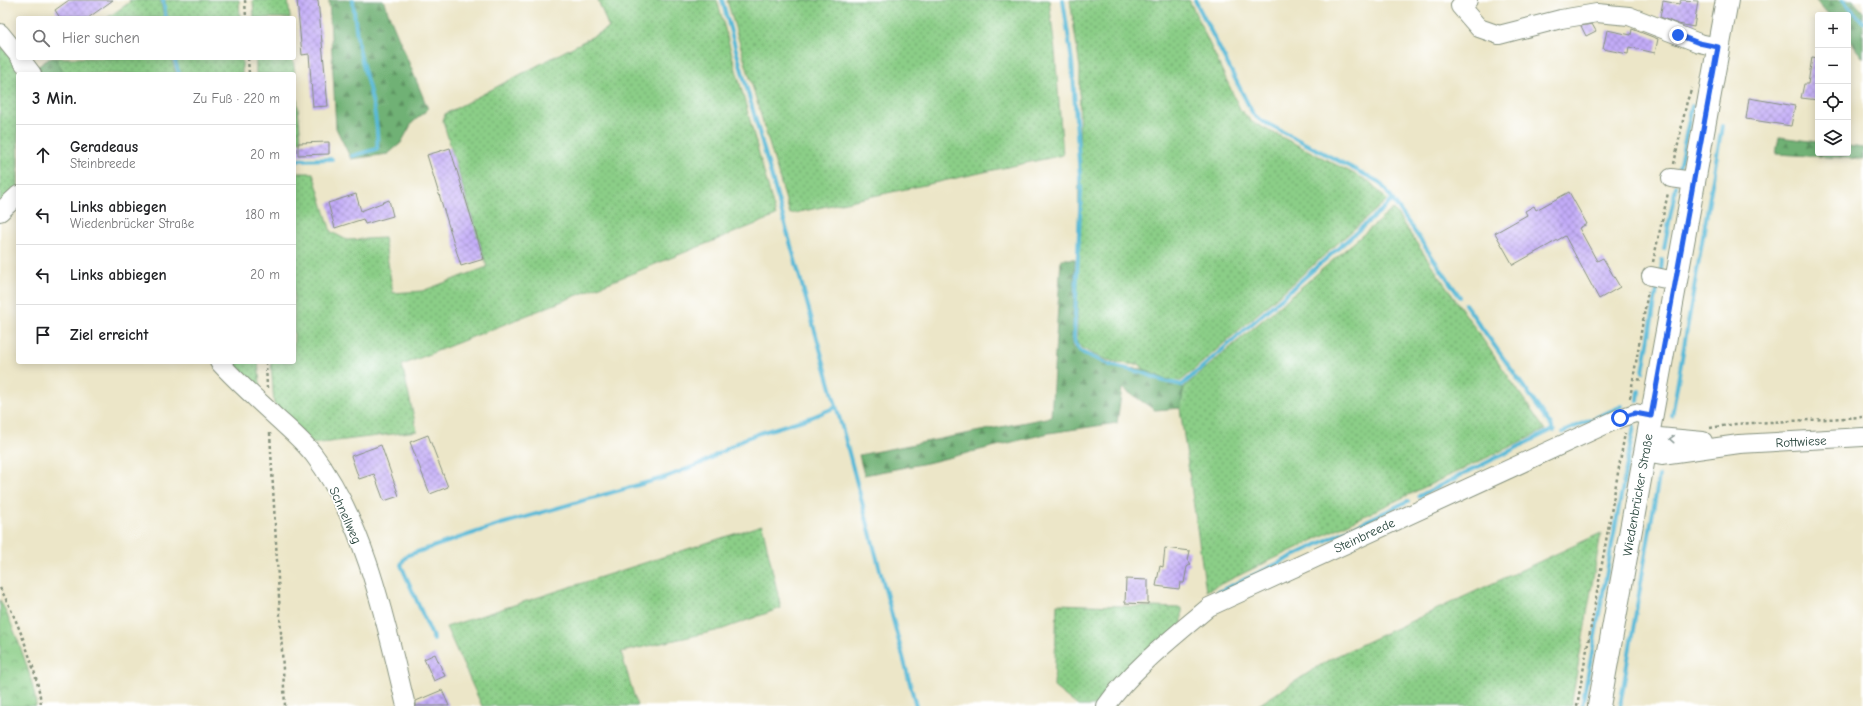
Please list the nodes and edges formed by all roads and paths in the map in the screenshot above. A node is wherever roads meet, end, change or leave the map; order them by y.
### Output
1 (245, 0) edge
2 (1468, 0) edge
3 (1727, 0) edge
4 (246, 16) edge
5 (0, 33) edge
6 (1718, 47) junction
7 (16, 53) edge
8 (22, 60) edge
9 (248, 60) edge
10 (30, 72) edge
11 (249, 72) edge
12 (1671, 178) joint
13 (1693, 181) junction
14 (16, 197) edge
15 (0, 212) edge
16 (1651, 276) junction
17 (1676, 281) junction
18 (221, 364) edge
19 (266, 364) edge
20 (268, 410) junction
21 (1628, 416) junction
22 (1863, 417) edge
23 (1704, 430) dead end
24 (1648, 435) junction
25 (1863, 437) edge
26 (0, 588) edge
27 (41, 706) edge
28 (285, 706) edge
29 (406, 706) edge
30 (1106, 706) edge
31 (1577, 706) edge
32 (1599, 706) edge

1 - 4 path
2 - 6 street
3 - 6 main road, Wiedenbrücker Straße
5 - 7 street
6 - 13 main road, Wiedenbrücker Straße
8 - 10 street
9 - 11 path
12 - 13 street
12 - 16 path
13 - 17 main road, Wiedenbrücker Straße
14 - 15 street
16 - 17 street
16 - 21 path
17 - 24 main road, Wiedenbrücker Straße
18 - 20 street, Schnellweg
19 - 20 path
20 - 28 path
20 - 29 street, Schnellweg
21 - 24 street, Steinbreede
21 - 30 street, Steinbreede
21 - 31 path
22 - 23 path
24 - 25 street, Rottwiese
24 - 32 main road, Wiedenbrücker Straße
26 - 27 path

